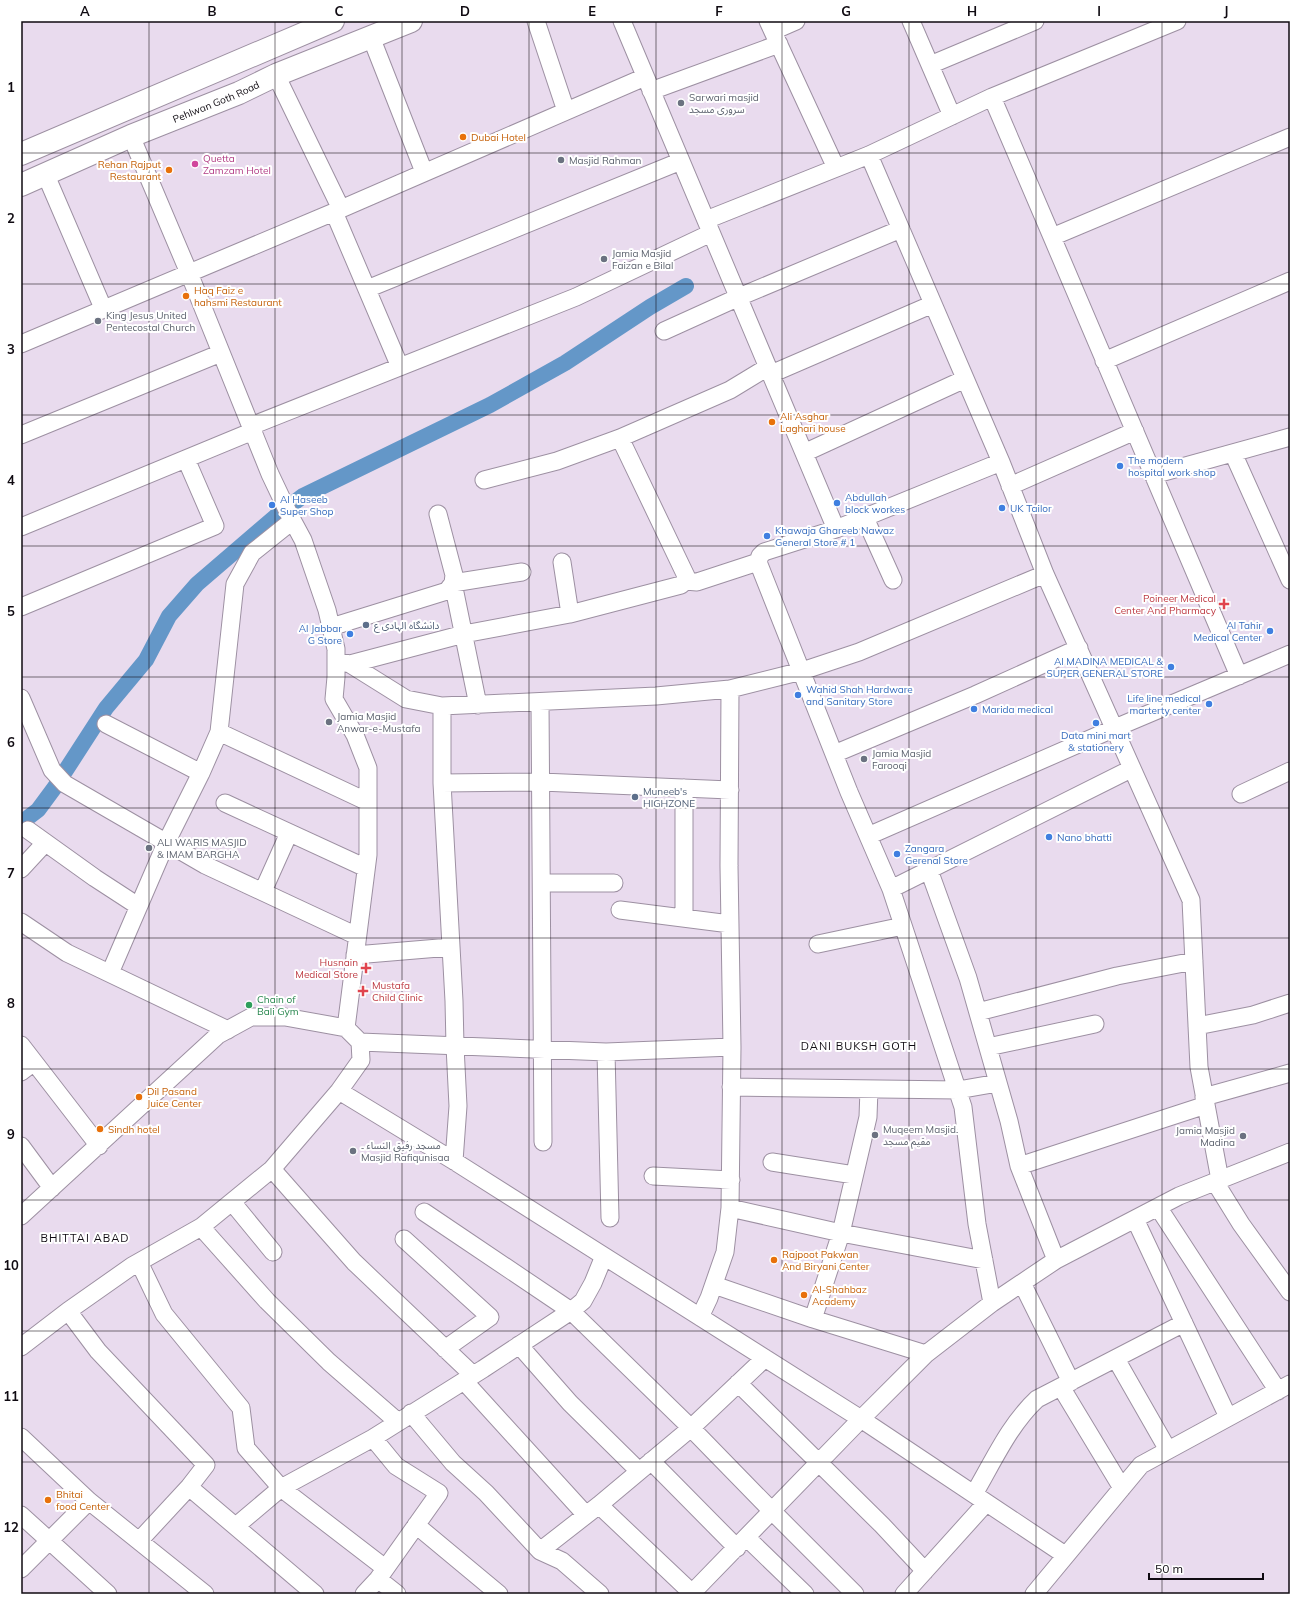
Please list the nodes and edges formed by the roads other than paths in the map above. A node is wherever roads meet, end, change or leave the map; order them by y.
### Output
1 (333, 21) edge
2 (411, 21) edge
3 (536, 21) edge
4 (622, 21) edge
5 (796, 21) edge
6 (911, 21) edge
7 (1035, 21) edge
8 (1177, 21) edge
9 (773, 32) edge
10 (371, 37) junction
11 (930, 65) junction
12 (276, 75) junction
13 (648, 84) junction
14 (992, 98) junction
15 (566, 111) junction
16 (952, 116) junction
17 (131, 136) junction
18 (1290, 137) edge
19 (21, 154) edge
20 (869, 155) junction
21 (681, 161) junction
22 (836, 168) junction
23 (424, 172) junction
24 (45, 173) junction
25 (21, 185) edge
26 (337, 210) junction
27 (709, 227) junction
28 (901, 229) junction
29 (1052, 237) junction
30 (189, 272) junction
31 (1290, 281) edge
32 (367, 289) junction
33 (739, 297) junction
34 (933, 304) junction
35 (103, 308) junction
36 (664, 331) dead end
37 (21, 344) edge
38 (221, 353) junction
39 (1104, 361) junction
40 (400, 367) junction
41 (769, 370) junction
42 (965, 379) junction
43 (252, 429) junction
44 (1135, 431) junction
45 (21, 435) edge
46 (1290, 437) edge
47 (620, 438) junction
48 (804, 453) junction
49 (1233, 453) junction
50 (186, 459) junction
51 (1000, 462) junction
52 (1153, 475) junction
53 (484, 480) dead end
54 (1010, 486) junction
55 (288, 512) junction
56 (438, 514) dead end
57 (865, 518) junction
58 (21, 527) edge
59 (836, 530) junction
60 (562, 562) dead end
61 (758, 562) junction
62 (522, 572) dead end
63 (1045, 574) junction
64 (893, 580) dead end
65 (1290, 580) edge
66 (685, 581) junction
67 (453, 583) junction
68 (21, 607) edge
69 (570, 614) junction
70 (331, 627) junction
71 (464, 634) junction
72 (1079, 648) junction
73 (1290, 654) edge
74 (343, 662) junction
75 (802, 671) junction
76 (1239, 676) junction
77 (730, 689) junction
78 (21, 698) edge
79 (540, 702) junction
80 (478, 705) junction
81 (442, 706) junction
82 (106, 724) dead end
83 (1115, 728) junction
84 (219, 732) junction
85 (834, 754) junction
86 (1131, 769) junction
87 (1290, 771) edge
88 (201, 773) junction
89 (541, 782) junction
90 (442, 783) junction
91 (684, 788) junction
92 (730, 790) junction
93 (1241, 794) dead end
94 (368, 802) junction
95 (224, 803) dead end
96 (28, 830) dead end
97 (289, 833) junction
98 (868, 836) junction
99 (45, 843) junction
100 (166, 843) junction
101 (366, 868) junction
102 (21, 869) edge
103 (928, 870) junction
104 (542, 882) junction
105 (614, 884) dead end
106 (891, 889) junction
107 (263, 891) junction
108 (138, 906) junction
109 (620, 910) dead end
110 (684, 918) junction
111 (21, 922) edge
112 (730, 924) junction
113 (904, 926) junction
114 (357, 936) junction
115 (818, 944) dead end
116 (451, 947) junction
117 (355, 955) junction
118 (1194, 961) junction
119 (110, 973) junction
120 (1290, 1004) edge
121 (978, 1012) junction
122 (1095, 1024) dead end
123 (1197, 1026) junction
124 (346, 1028) junction
125 (228, 1030) junction
126 (360, 1042) junction
127 (21, 1045) edge
128 (455, 1046) junction
129 (732, 1047) junction
130 (988, 1047) junction
131 (542, 1050) junction
132 (606, 1052) junction
133 (28, 1067) edge
134 (1290, 1073) edge
135 (998, 1083) junction
136 (731, 1087) junction
137 (869, 1089) junction
138 (958, 1090) junction
139 (339, 1091) junction
140 (1205, 1101) junction
141 (543, 1142) dead end
142 (21, 1146) edge
143 (99, 1146) junction
144 (1290, 1152) edge
145 (454, 1161) junction
146 (772, 1162) dead end
147 (1019, 1166) junction
148 (272, 1169) junction
149 (854, 1175) junction
150 (653, 1176) dead end
151 (731, 1180) junction
152 (1217, 1181) junction
153 (52, 1188) junction
154 (232, 1202) junction
155 (1158, 1207) junction
156 (730, 1208) junction
157 (424, 1212) dead end
158 (21, 1216) edge
159 (610, 1218) dead end
160 (1135, 1219) junction
161 (201, 1227) junction
162 (841, 1233) junction
163 (404, 1238) dead end
164 (272, 1252) dead end
165 (604, 1256) junction
166 (984, 1260) junction
167 (1056, 1260) junction
168 (139, 1262) junction
169 (1022, 1283) junction
170 (714, 1285) junction
171 (1290, 1292) edge
172 (992, 1303) junction
173 (68, 1311) junction
174 (570, 1311) junction
175 (700, 1317) junction
176 (813, 1319) junction
177 (1184, 1323) junction
178 (519, 1345) junction
179 (21, 1347) edge
180 (445, 1349) junction
181 (926, 1354) junction
182 (765, 1358) junction
183 (1116, 1359) junction
184 (468, 1378) junction
185 (738, 1383) junction
186 (1066, 1384) junction
187 (1284, 1387) edge
188 (1228, 1417) junction
189 (405, 1418) junction
190 (861, 1419) junction
191 (691, 1428) junction
192 (21, 1437) edge
193 (373, 1438) junction
194 (1168, 1450) junction
195 (818, 1463) junction
196 (645, 1466) junction
197 (189, 1487) junction
198 (282, 1488) junction
199 (1122, 1488) junction
200 (980, 1498) junction
201 (88, 1501) junction
202 (592, 1510) junction
203 (772, 1512) junction
204 (21, 1515) edge
205 (416, 1525) junction
206 (236, 1526) junction
207 (48, 1541) junction
208 (139, 1542) junction
209 (742, 1543) junction
210 (540, 1551) junction
211 (1065, 1555) junction
212 (21, 1569) edge
213 (925, 1570) junction
214 (381, 1573) junction
215 (697, 1592) edge
216 (108, 1594) edge
217 (206, 1594) edge
218 (315, 1594) edge
219 (364, 1594) edge
220 (397, 1594) edge
221 (499, 1594) edge
222 (600, 1594) edge
223 (805, 1594) edge
224 (855, 1594) edge
225 (904, 1594) edge
226 (1034, 1594) edge

1 - 19 main road
2 - 10 main road, Pehlwan Goth Road
3 - 15 street
4 - 13 street
5 - 9 street
6 - 11 street
7 - 11 street
8 - 14 street
9 - 13 street
9 - 22 street
10 - 12 main road, Pehlwan Goth Road
10 - 23 street
11 - 16 street
12 - 17 main road, Pehlwan Goth Road
12 - 26 street
13 - 15 street
13 - 21 street
14 - 16 street
14 - 29 street
15 - 23 street
16 - 20 street
17 - 24 main road, Pehlwan Goth Road
17 - 30 street
18 - 29 street
20 - 22 street
20 - 28 street
21 - 27 street
21 - 32 street
22 - 27 street
23 - 26 street
24 - 25 main road, Pehlwan Goth Road
24 - 35 street
26 - 30 street
26 - 32 street
27 - 33 street
27 - 40 street
28 - 33 street
28 - 34 street
29 - 39 street
30 - 35 street
30 - 38 street
31 - 39 street
32 - 40 street
33 - 36 street
33 - 41 street
34 - 41 street
34 - 42 street
35 - 37 street
38 - 43 street
38 - 45 street
39 - 44 street
40 - 43 street
41 - 47 street
41 - 48 street
42 - 48 street
42 - 51 street
43 - 50 street
43 - 55 street
44 - 52 street
44 - 54 street
46 - 49 street
47 - 53 street
47 - 66 street
48 - 59 street
49 - 52 street
49 - 65 street
50 - 58 street
50 - 68 street
51 - 54 street
51 - 57 street
52 - 76 street
54 - 63 street
55 - 70 street
55 - 84 street
56 - 67 street
57 - 59 street
57 - 64 street
59 - 61 street
60 - 69 street
61 - 66 street
61 - 75 street
62 - 67 street
63 - 72 street
63 - 75 street
66 - 69 street
67 - 70 street
67 - 71 street
69 - 71 street
70 - 74 street
71 - 74 street
71 - 80 street
72 - 83 street
72 - 85 street
73 - 76 street
74 - 81 street
74 - 94 street
75 - 77 street
75 - 85 street
76 - 83 street
77 - 79 street
77 - 92 street
78 - 100 street
79 - 80 street
79 - 89 street
80 - 81 street
81 - 90 street
82 - 88 street
83 - 86 street
83 - 98 street
84 - 88 street
84 - 94 street
85 - 98 street
86 - 103 street
86 - 118 street
87 - 93 street
88 - 100 street
89 - 90 street
89 - 91 street
89 - 104 street
90 - 116 street
91 - 92 street
91 - 110 street
92 - 112 street
94 - 101 street
95 - 97 street
96 - 99 street
97 - 101 street
97 - 107 street
98 - 106 street
99 - 102 street
99 - 108 street
100 - 107 street
100 - 108 street
101 - 114 street
103 - 106 street
103 - 121 street
104 - 105 street
104 - 131 street
106 - 113 street
107 - 114 street
108 - 119 street
109 - 110 street
110 - 112 street
111 - 119 street
112 - 129 street
113 - 115 street
113 - 138 street
114 - 117 street
116 - 117 street
116 - 128 street
117 - 124 street
118 - 121 street
118 - 123 street
119 - 125 street
120 - 123 street
121 - 130 street
122 - 130 street
123 - 140 street
124 - 125 street
124 - 126 street
125 - 143 street
126 - 128 street
126 - 139 street
127 - 133 street
128 - 131 street
128 - 145 street
129 - 132 street
129 - 136 street
130 - 135 street
131 - 132 street
131 - 141 street
132 - 159 street
133 - 143 street
134 - 140 street
135 - 138 street
135 - 147 street
136 - 137 street
136 - 151 street
137 - 138 street
137 - 149 street
138 - 166 street
139 - 145 street
139 - 148 street
140 - 147 street
140 - 152 street
142 - 153 street
143 - 153 street
144 - 152 street
145 - 165 street
146 - 149 street
147 - 167 street
148 - 154 street
148 - 180 street
149 - 162 street
150 - 151 street
151 - 156 street
152 - 155 street
152 - 171 street
153 - 158 street
154 - 161 street
154 - 164 street
155 - 160 street
155 - 187 street
156 - 162 street
156 - 170 street
157 - 174 street
160 - 167 street
160 - 177 street
161 - 168 street
161 - 189 street
162 - 166 street
162 - 176 street
163 - 180 street
165 - 174 street
165 - 175 street
166 - 172 street
167 - 169 street
168 - 173 street
168 - 198 street
169 - 172 street
169 - 186 street
170 - 175 street
170 - 176 street
172 - 181 street
173 - 179 street
173 - 197 street
174 - 178 street
174 - 191 street
175 - 182 street
176 - 181 street
177 - 183 street
177 - 188 street
178 - 184 street
178 - 196 street
180 - 184 street
181 - 190 street
182 - 185 street
182 - 190 street
183 - 186 street
183 - 194 street
184 - 189 street
184 - 202 street
185 - 191 street
185 - 195 street
186 - 199 street
186 - 200 street
187 - 188 street
188 - 194 street
189 - 193 street
189 - 210 street
190 - 195 street
190 - 200 street
191 - 196 street
191 - 203 street
192 - 201 street
193 - 198 street
193 - 205 street
194 - 199 street
195 - 203 street
195 - 213 street
196 - 202 street
196 - 209 street
197 - 206 street
197 - 208 street
198 - 206 street
198 - 214 street
199 - 211 street
200 - 211 street
200 - 213 street
201 - 207 street
201 - 208 street
202 - 210 street
202 - 215 street
203 - 209 street
203 - 224 street
204 - 207 street
205 - 214 street
205 - 221 street
206 - 218 street
207 - 212 street
207 - 216 street
208 - 217 street
209 - 215 street
209 - 223 street
210 - 222 street
211 - 226 street
213 - 225 street
214 - 219 street
214 - 220 street

